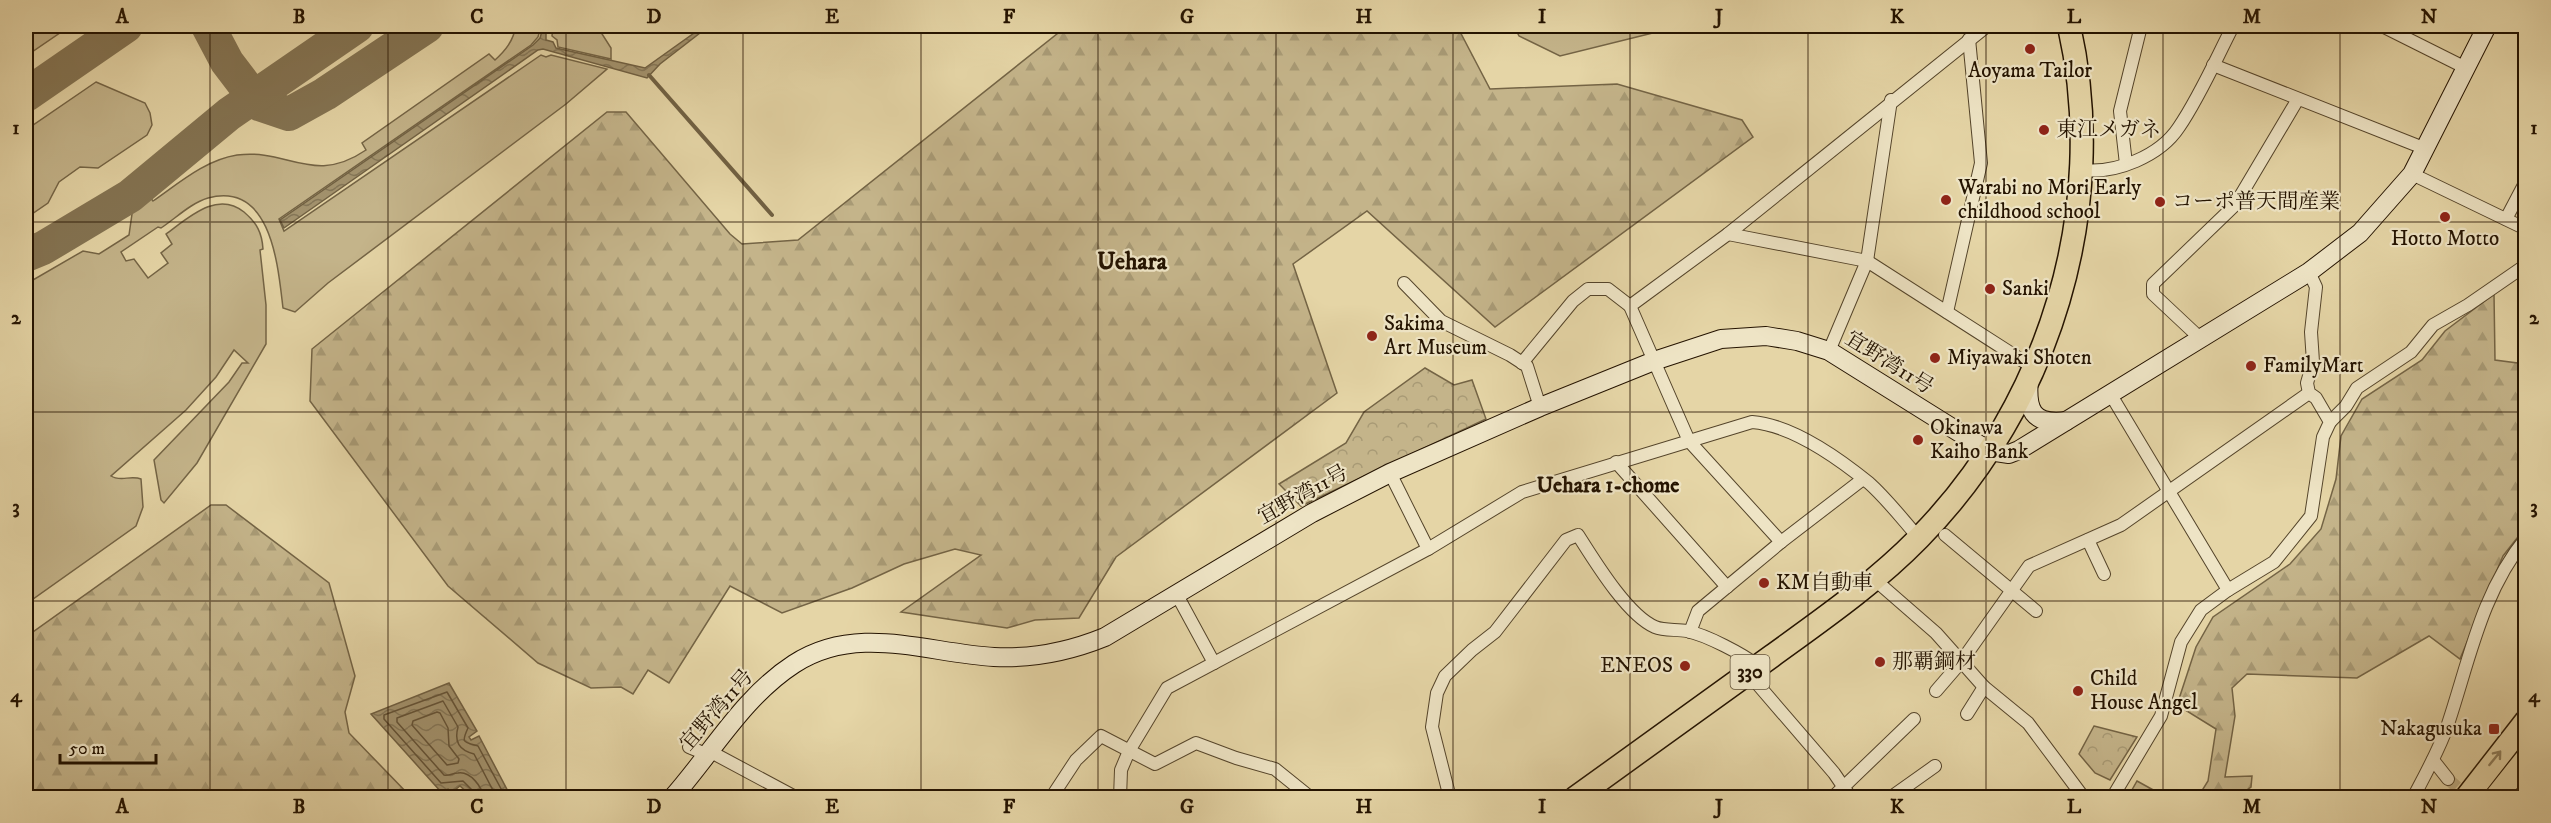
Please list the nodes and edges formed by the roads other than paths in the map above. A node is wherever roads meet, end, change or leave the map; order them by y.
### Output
1 (1987, 26) edge
2 (2069, 26) edge
3 (2141, 26) edge
4 (2233, 26) edge
5 (2382, 26) edge
6 (2487, 26) edge
7 (1969, 39) junction
8 (2213, 65) junction
9 (2466, 68) junction
10 (2298, 99) junction
11 (1891, 100) junction
12 (2426, 149) junction
13 (2126, 164) junction
14 (2082, 170) junction
15 (2412, 174) junction
16 (2526, 181) edge
17 (2506, 219) junction
18 (2526, 229) edge
19 (1728, 234) junction
20 (1867, 261) junction
21 (2526, 265) edge
22 (2309, 272) junction
23 (1404, 283) dead end
24 (1630, 306) junction
25 (1947, 312) junction
26 (2201, 339) junction
27 (1829, 351) junction
28 (1654, 361) junction
29 (1522, 363) junction
30 (2031, 372) junction
31 (2309, 393) junction
32 (2111, 395) junction
33 (1540, 407) junction
34 (2068, 421) junction
35 (2330, 422) junction
36 (1689, 441) junction
37 (1989, 451) junction
38 (1616, 462) junction
39 (1390, 473) junction
40 (1863, 479) junction
41 (2170, 491) junction
42 (1945, 536) dead end
43 (1919, 538) junction
44 (2526, 538) edge
45 (2088, 540) junction
46 (1781, 542) junction
47 (1428, 549) junction
48 (2104, 574) dead end
49 (1874, 579) junction
50 (1727, 587) junction
51 (2011, 590) junction
52 (2228, 590) junction
53 (1177, 595) junction
54 (2036, 611) dead end
55 (1690, 632) junction
56 (1961, 662) junction
57 (1215, 663) junction
58 (1753, 670) junction
59 (1984, 687) junction
60 (1936, 692) dead end
61 (1967, 714) dead end
62 (1914, 719) dead end
63 (2526, 721) edge
64 (689, 747) dead end
65 (1129, 751) junction
66 (710, 754) junction
67 (2526, 759) edge
68 (2433, 760) junction
69 (1935, 766) dead end
70 (2448, 779) tunnel mouth
71 (1844, 787) junction
72 (672, 798) edge
73 (797, 798) edge
74 (1051, 798) edge
75 (1120, 798) edge
76 (1311, 798) edge
77 (1450, 798) edge
78 (1575, 798) edge
79 (1832, 798) edge
80 (1851, 798) edge
81 (1890, 798) edge
82 (2084, 798) edge
83 (2112, 798) edge
84 (2413, 798) edge
85 (2466, 798) edge
86 (2495, 798) edge

1 - 7 street
2 - 14 highway, 330
3 - 13 street
4 - 8 street
5 - 9 street
6 - 9 street
7 - 11 street
7 - 25 street
8 - 10 street
8 - 13 street
9 - 12 street
10 - 12 street
10 - 26 street
11 - 19 street
11 - 20 street
12 - 15 street
13 - 14 street
14 - 30 highway, 330
15 - 17 street
15 - 22 street
16 - 17 street
17 - 18 street
19 - 20 street
19 - 24 street
20 - 25 street
20 - 27 street
21 - 35 street
22 - 26 street
22 - 31 street
23 - 29 street
24 - 28 street
24 - 29 street
25 - 30 street
26 - 32 street
27 - 28 street, 宜野湾11号
27 - 37 street, 宜野湾11号
28 - 33 street, 宜野湾11号
28 - 36 street
29 - 33 street
30 - 34 street
30 - 37 highway, 330
31 - 35 street
31 - 41 street
32 - 34 street
32 - 41 street
33 - 39 street, 宜野湾11号
34 - 37 street
35 - 52 street
36 - 38 street
36 - 40 street
36 - 46 street
37 - 43 highway, 330
38 - 47 street
38 - 50 street
39 - 47 street
39 - 53 street, 宜野湾11号
40 - 43 street
40 - 46 street
41 - 45 street
41 - 52 street
42 - 51 street
43 - 49 highway, 330
44 - 68 street
45 - 48 street
45 - 51 street
46 - 50 street
47 - 57 street
49 - 56 street
49 - 58 highway, 330
50 - 55 street
51 - 54 street
51 - 56 street
52 - 83 street
53 - 57 street
53 - 66 street, 宜野湾11号
55 - 58 street
55 - 77 street
56 - 59 street
56 - 60 street
57 - 65 street
58 - 71 street
58 - 78 highway, 330
59 - 61 street
59 - 82 street
62 - 71 street
85 -> 63 highway
64 - 66 street
65 - 74 street
65 - 75 street
65 - 76 street
66 - 72 street, 宜野湾11号
66 - 73 street
67 - 86 highway
68 - 70 street
68 - 84 street
69 - 81 street
71 - 79 street
71 - 80 street

